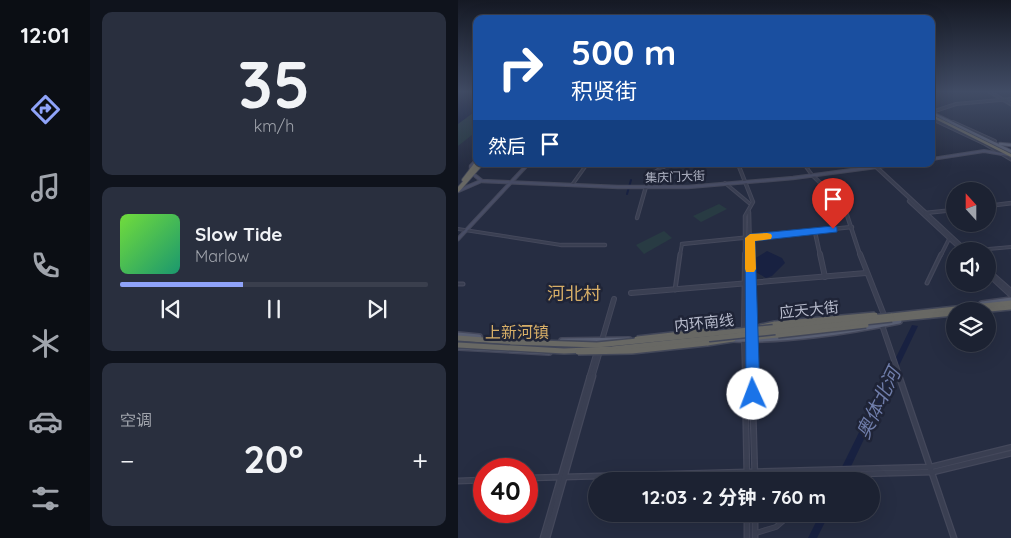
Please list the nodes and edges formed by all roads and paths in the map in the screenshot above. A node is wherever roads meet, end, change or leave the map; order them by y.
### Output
1 (936, 117) edge
2 (937, 117) edge
3 (937, 117) edge
4 (944, 117) edge
5 (979, 137) junction
6 (995, 142) junction
7 (988, 145) junction
8 (1012, 145) edge
9 (983, 150) junction
10 (1000, 152) junction
11 (1011, 155) edge
12 (935, 158) edge
13 (473, 163) edge
14 (477, 167) edge
15 (525, 167) edge
16 (585, 167) edge
17 (662, 167) edge
18 (739, 167) edge
19 (806, 167) edge
20 (860, 167) edge
21 (876, 167) edge
22 (472, 173) junction
23 (812, 174) junction
24 (482, 181) junction
25 (511, 182) junction
26 (745, 182) junction
27 (725, 183) junction
28 (572, 185) junction
29 (458, 186) edge
30 (645, 187) junction
31 (458, 191) edge
32 (749, 203) dead end
33 (1012, 203) edge
34 (996, 205) edge
35 (749, 211) junction
36 (946, 211) edge
37 (923, 213) junction
38 (637, 218) dead end
39 (852, 227) junction
40 (458, 228) edge
41 (466, 230) junction
42 (815, 232) junction
43 (745, 238) junction
44 (750, 238) junction
45 (458, 239) edge
46 (949, 239) junction
47 (953, 242) edge
48 (955, 242) edge
49 (682, 244) joint
50 (561, 245) joint
51 (605, 245) dead end
52 (1012, 247) edge
53 (996, 248) edge
54 (866, 273) junction
55 (825, 277) junction
56 (996, 279) edge
57 (751, 283) junction
58 (927, 283) dead end
59 (458, 284) edge
60 (462, 284) dead end
61 (744, 284) junction
62 (675, 290) junction
63 (631, 293) dead end
64 (1012, 294) edge
65 (614, 299) dead end
66 (1012, 302) edge
67 (1012, 308) edge
68 (996, 309) edge
69 (996, 311) edge
70 (884, 315) junction
71 (946, 315) edge
72 (893, 319) junction
73 (882, 325) junction
74 (754, 328) junction
75 (744, 329) junction
76 (736, 330) junction
77 (458, 336) edge
78 (744, 338) junction
79 (751, 338) junction
80 (733, 339) junction
81 (601, 341) junction
82 (566, 344) junction
83 (458, 346) edge
84 (564, 351) junction
85 (598, 352) junction
86 (1012, 446) edge
87 (1012, 454) edge
88 (932, 469) junction
89 (755, 471) joint
90 (747, 472) edge
91 (858, 472) joint
92 (562, 477) junction
93 (588, 477) edge
94 (538, 478) edge
95 (473, 480) edge
96 (458, 481) edge
97 (747, 522) edge
98 (755, 522) edge
99 (783, 522) edge
100 (755, 536) edge
101 (543, 538) edge
102 (547, 538) edge
103 (747, 538) edge
104 (954, 538) edge

1 - 7 main road
2 - 5 highway
3 - 6 main road
4 - 6 street
5 - 6 highway
5 - 7 highway
5 - 11 highway
6 - 8 main road
6 - 11 main road
7 - 9 main road
7 - 10 street
7 - 11 main road
9 - 10 main road
9 - 12 main road
10 - 11 main road
10 - 11 street
13 - 22 main road
14 - 22 highway
15 - 25 main road
16 - 28 street
17 - 30 street
18 - 26 street
19 - 23 street
20 - 23 main road, 集庆门大街
21 - 37 street
22 - 24 main road
22 - 29 highway
22 - 31 highway
23 - 26 main road, 集庆门大街
23 - 39 street
24 - 25 main road, 集庆门大街
24 - 31 main road
25 - 28 main road, 集庆门大街
25 - 41 main road
26 - 27 main road, 集庆门大街
26 - 35 street
27 - 30 main road, 集庆门大街
27 - 32 street
28 - 30 main road, 集庆门大街
30 - 38 street
33 - 34 street
35 - 43 street
35 - 44 street
36 - 37 street
37 - 46 street
37 - 48 street
39 - 42 street
39 - 54 street
40 - 41 street
41 - 45 main road
41 - 50 street
42 - 44 street
42 - 55 street
43 - 44 street
43 - 49 street
43 - 61 street
44 - 57 street
46 - 47 street
46 - 58 street
49 - 62 street
50 - 51 street
52 - 53 street
54 - 55 street
54 - 70 street
55 - 57 street
56 - 64 street
57 - 61 street
57 - 74 street
59 - 60 street
61 - 62 street
61 - 75 street
62 - 63 street
65 - 81 street
66 - 70 main road, 应天大街
66 - 72 highway, 内环南线
67 - 68 highway
67 - 69 main road
70 - 74 main road, 应天大街
71 - 72 main road, 应天大街
72 - 73 main road, 应天大街
72 - 74 highway, bridge
72 - 79 main road, 应天大街
72 - 79 highway, bridge
72 - 82 highway, 内环南线, bridge
72 - 84 highway, 内环南线, bridge
73 - 79 main road, 应天大街
73 - 88 street
74 - 75 main road, 应天大街
74 - 79 street
75 - 76 main road, 应天大街
75 - 78 street
76 - 81 main road, 应天大街
76 - 82 highway, bridge
77 - 81 main road, 应天大街
77 - 82 highway, 内环南线, bridge
78 - 79 main road, 应天大街
78 - 80 main road, 应天大街
78 - 90 street
79 - 89 street
80 - 84 highway, bridge
80 - 85 main road, 应天大街
81 - 85 street
83 - 84 highway, 内环南线, bridge
83 - 85 main road, 应天大街
85 - 92 street
86 - 88 street
87 - 88 street
88 - 91 street
88 - 104 street
89 - 91 street
92 - 93 street
92 - 94 street
92 - 101 street
92 - 102 street
95 - 96 street
97 - 103 street
98 - 100 street
99 - 100 street

